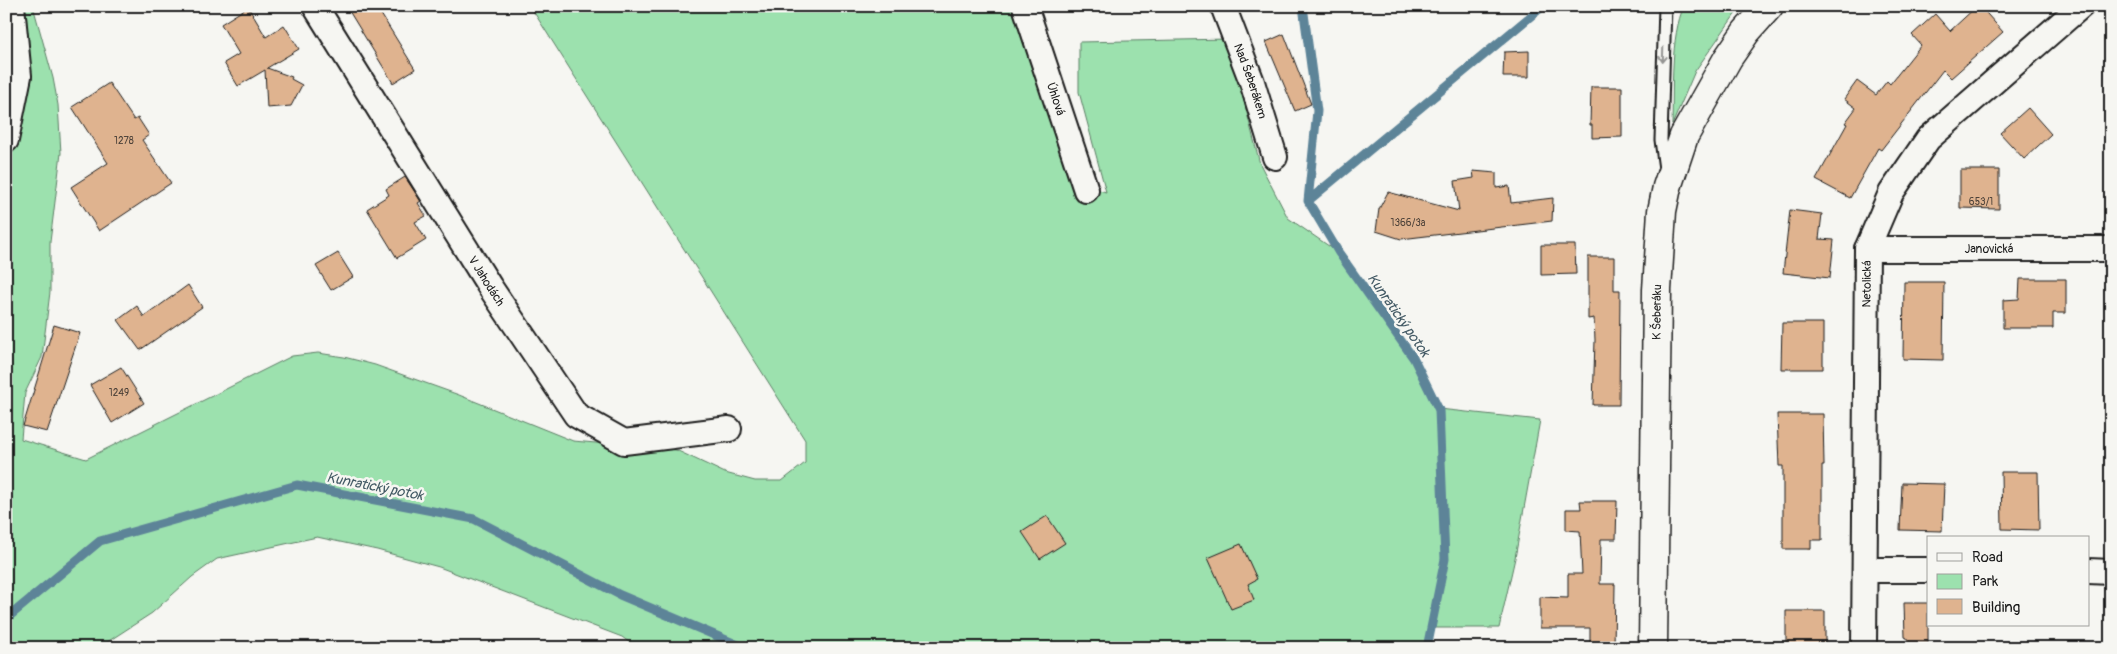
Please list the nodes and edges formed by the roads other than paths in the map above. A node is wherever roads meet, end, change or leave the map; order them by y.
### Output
1 (12, 6) edge
2 (315, 6) edge
3 (1025, 6) edge
4 (1223, 6) edge
5 (1665, 6) edge
6 (1769, 6) edge
7 (2081, 6) edge
8 (6, 140) edge
9 (1275, 156) dead end
10 (1667, 186) junction
11 (1086, 190) dead end
12 (1867, 249) junction
13 (2111, 249) edge
14 (729, 429) dead end
15 (1866, 570) junction
16 (1927, 570) edge
17 (2090, 572) edge
18 (2111, 572) edge
19 (1653, 648) edge
20 (1864, 648) edge

1 - 8 street
2 - 14 street, V Jahodách
3 - 11 street, Úhlová
4 - 9 street, Nad Šeberákem
5 -> 10 lane
6 - 10 street, K Šeberáku
7 - 12 street, Netolická
10 - 19 street, K Šeberáku
12 - 13 street, Janovická
12 - 15 street, Netolická
15 - 16 street
15 - 20 street, Netolická
17 - 18 street

